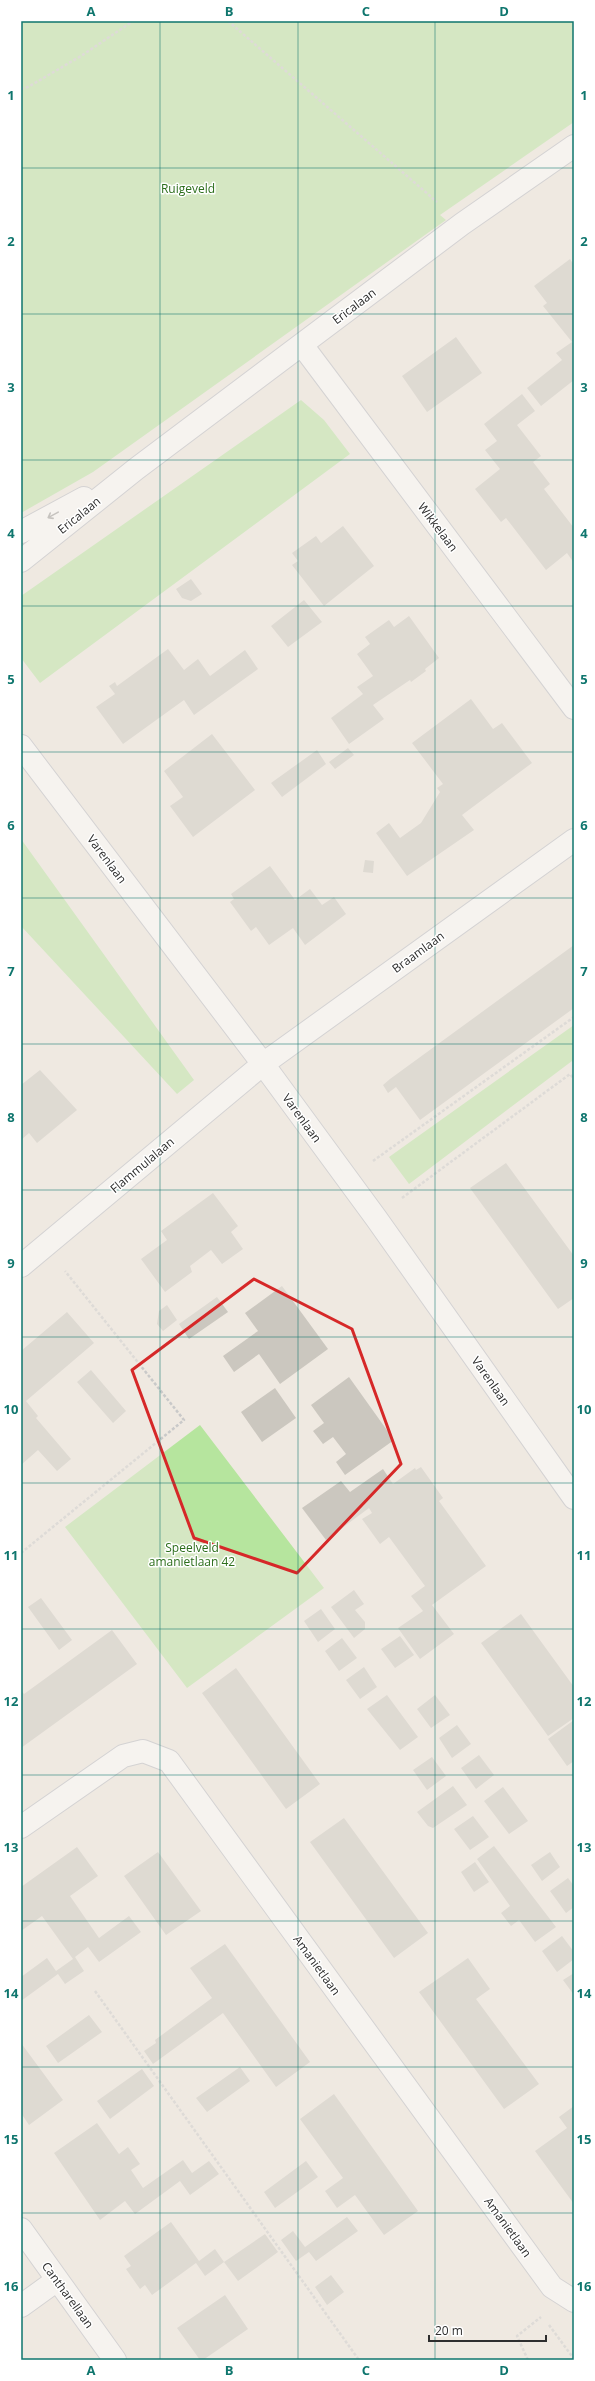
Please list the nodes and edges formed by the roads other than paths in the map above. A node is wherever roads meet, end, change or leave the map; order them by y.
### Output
1 (574, 146) edge
2 (302, 345) junction
3 (136, 469) junction
4 (21, 532) edge
5 (21, 561) edge
6 (574, 708) edge
7 (21, 746) edge
8 (574, 840) edge
9 (263, 1064) junction
10 (21, 1266) edge
11 (574, 1498) edge
12 (21, 1827) edge
13 (21, 2229) edge
14 (57, 2280) junction
15 (574, 2301) edge
16 (21, 2306) edge
17 (115, 2360) edge

1 - 2 street, Ericalaan
2 - 3 street, Ericalaan
2 - 6 street, Wikkelaan
3 -> 4 street, Ericalaan
3 - 5 street, Ericalaan
7 - 9 street, Varenlaan
8 - 9 street, Braamlaan
9 - 10 street, Flammulalaan
9 - 11 street, Varenlaan
12 - 15 street, Amanietlaan
13 - 14 street, Cantharellaan
14 - 16 street
14 - 17 street, Cantharellaan

